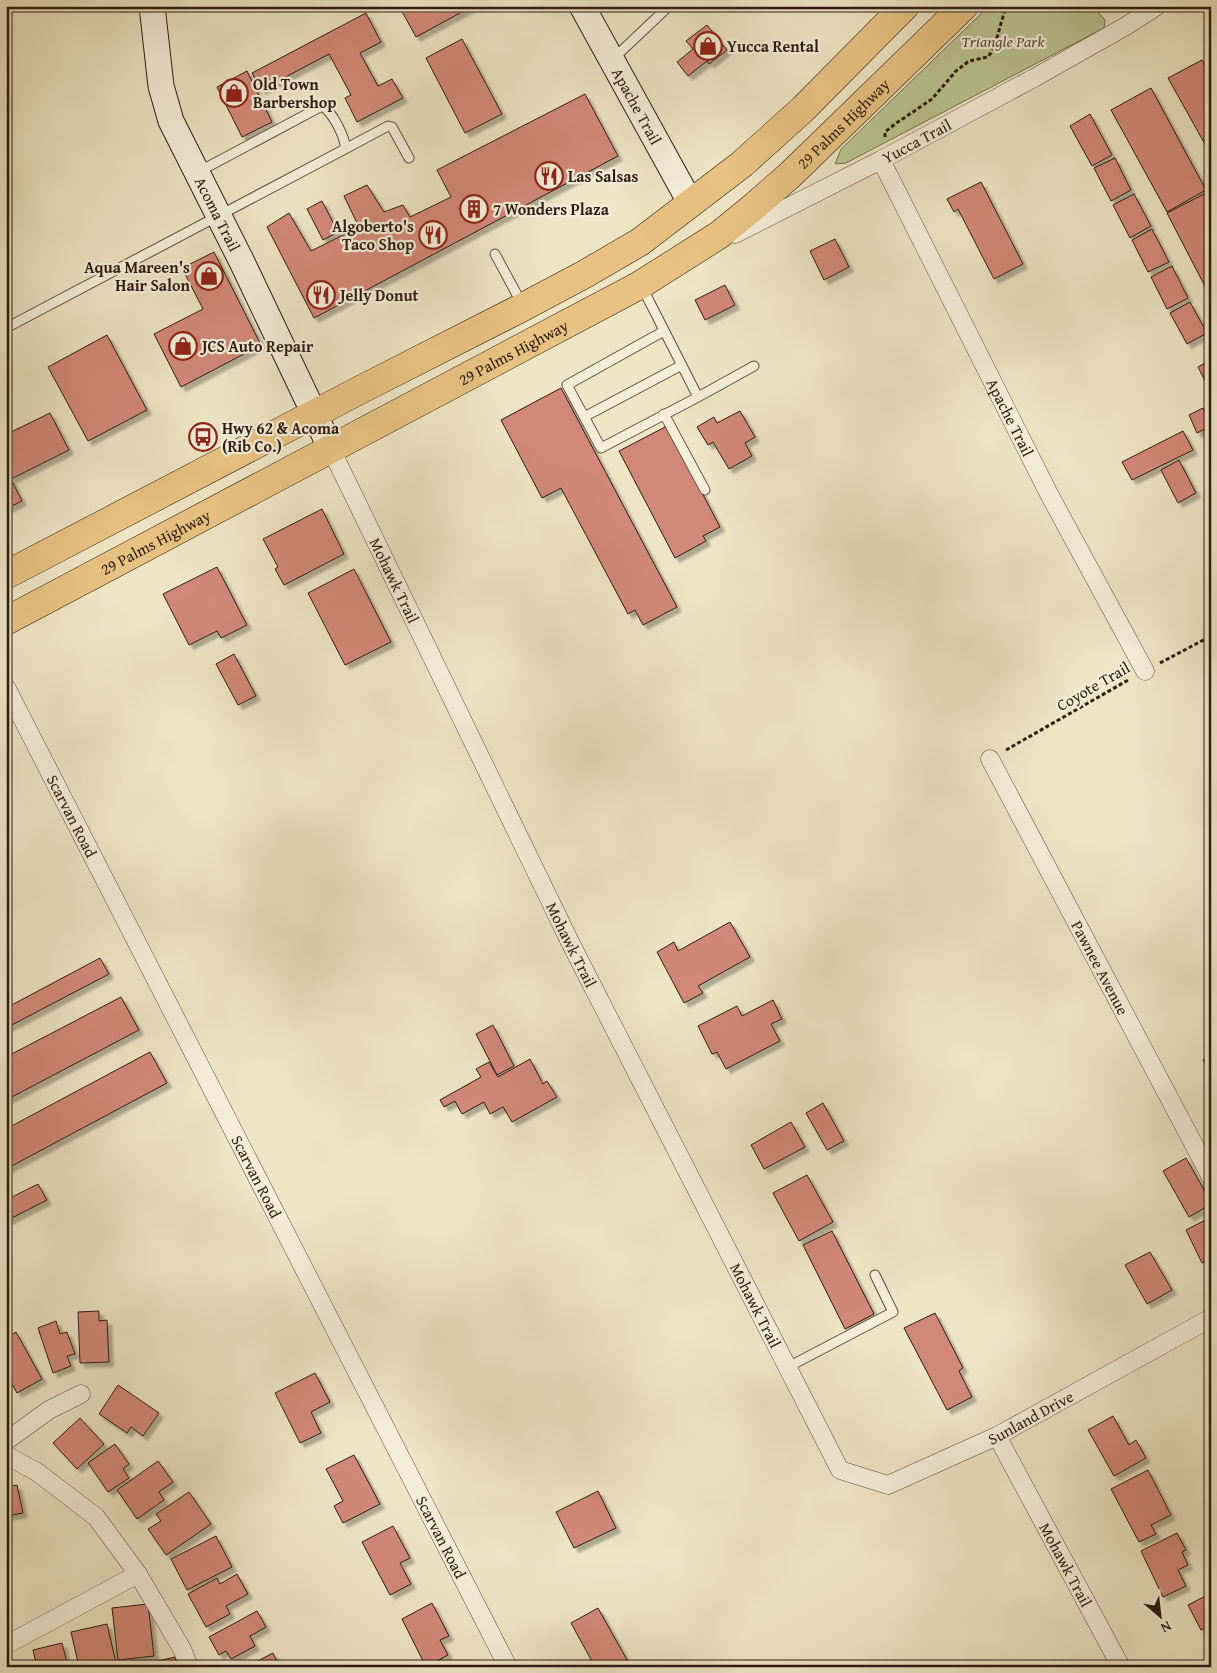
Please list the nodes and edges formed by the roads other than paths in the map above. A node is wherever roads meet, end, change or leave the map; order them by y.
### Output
1 (152, 6) edge
2 (582, 6) edge
3 (668, 6) edge
4 (905, 6) edge
5 (964, 6) edge
6 (1157, 6) edge
7 (612, 60) junction
8 (345, 149) junction
9 (886, 157) junction
10 (409, 158) dead end
11 (196, 173) junction
12 (692, 204) junction
13 (218, 216) junction
14 (495, 254) dead end
15 (671, 267) junction
16 (640, 285) junction
17 (523, 307) junction
18 (6, 328) edge
19 (664, 331) junction
20 (682, 365) junction
21 (754, 366) dead end
22 (698, 397) junction
23 (314, 414) junction
24 (664, 414) junction
25 (584, 418) junction
26 (331, 449) junction
27 (705, 490) dead end
28 (6, 575) edge
29 (6, 621) edge
30 (1144, 671) road end
31 (6, 687) edge
32 (990, 759) road end
33 (1211, 1177) edge
34 (874, 1276) dead end
35 (1211, 1318) edge
36 (788, 1368) junction
37 (81, 1394) dead end
38 (997, 1436) junction
39 (6, 1441) edge
40 (6, 1455) edge
41 (840, 1470) joint
42 (138, 1574) junction
43 (6, 1645) edge
44 (190, 1667) edge
45 (508, 1667) edge
46 (1121, 1667) edge

1 - 11 street, Acoma Trail
2 - 7 street, Apache Trail
3 - 7 lane
4 - 12 main road
5 - 15 main road, 29 Palms Highway
6 - 9 street, Yucca Trail
7 - 12 street, Apache Trail
8 - 10 lane
8 - 11 lane
8 - 13 lane
9 - 15 street, Yucca Trail
9 - 30 street, Apache Trail
11 - 13 street, Acoma Trail
12 - 17 main road
13 - 18 lane
13 - 23 street, Acoma Trail
14 - 17 lane
15 - 16 main road, 29 Palms Highway
16 - 19 lane
16 - 26 main road, 29 Palms Highway
17 - 23 main road
19 - 20 lane
19 - 25 lane
20 - 22 lane
20 - 25 lane
21 - 22 lane
22 - 24 lane
23 - 26 street, Mohawk Trail
23 - 28 main road
24 - 25 lane
24 - 27 lane
26 - 29 main road, 29 Palms Highway
26 - 36 street, Mohawk Trail
31 - 45 street, Scarvan Road
32 - 33 street, Pawnee Avenue
34 - 36 lane
35 - 38 street, Sunland Drive
36 - 41 street, Mohawk Trail
37 - 39 street
38 - 41 street, Sunland Drive
38 - 46 street, Mohawk Trail
40 - 42 street
42 - 43 street
42 - 44 street

